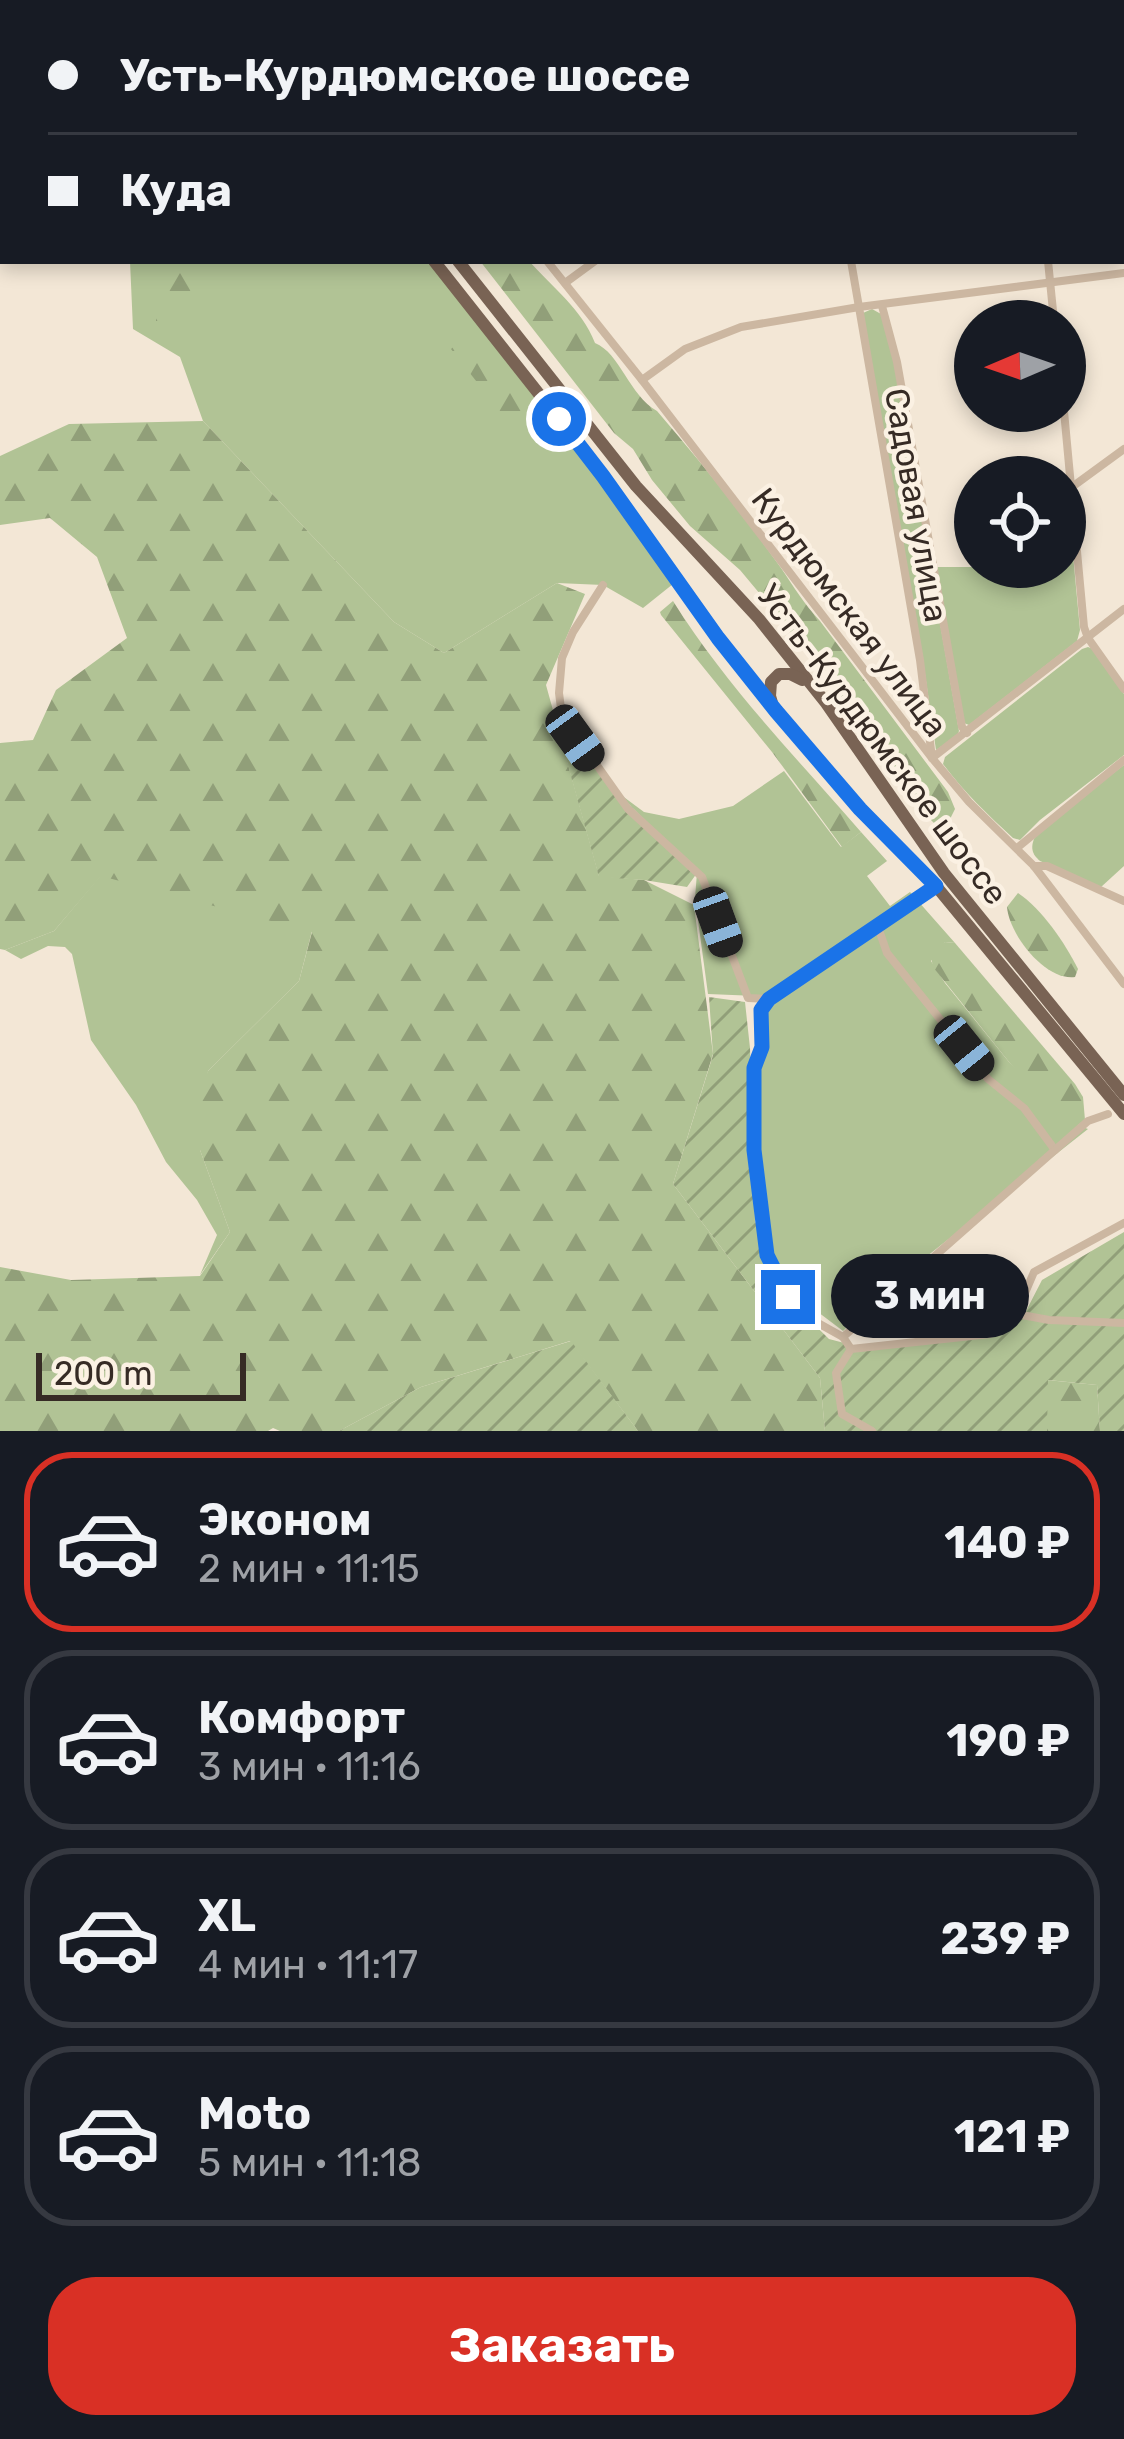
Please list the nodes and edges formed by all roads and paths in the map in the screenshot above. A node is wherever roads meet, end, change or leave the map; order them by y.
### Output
1 (436, 264) edge
2 (462, 264) edge
3 (549, 264) edge
4 (591, 264) edge
5 (852, 264) edge
6 (1048, 264) edge
7 (1124, 273) edge
8 (565, 283) junction
9 (1050, 284) junction
10 (1052, 300) edge
11 (882, 305) junction
12 (859, 307) junction
13 (642, 380) junction
14 (1124, 449) edge
15 (1086, 477) edge
16 (603, 585) dead end
17 (1081, 588) edge
18 (1124, 609) edge
19 (1088, 638) junction
20 (777, 643) junction
21 (739, 664) junction
22 (809, 683) junction
23 (1124, 689) edge
24 (776, 711) junction
25 (967, 733) junction
26 (932, 758) junction
27 (1124, 760) edge
28 (1017, 848) junction
29 (1034, 866) junction
30 (936, 886) junction
31 (1124, 901) edge
32 (878, 927) junction
33 (1124, 984) edge
34 (769, 999) junction
35 (1122, 1092) edge
36 (1108, 1114) dead end
37 (1124, 1114) edge
38 (1054, 1150) junction
39 (1124, 1223) edge
40 (1016, 1314) junction
41 (1124, 1323) edge
42 (843, 1337) junction
43 (851, 1349) junction
44 (872, 1431) edge

1 - 21 main road, Усть-Курдюмское шоссе
2 - 20 main road, Усть-Курдюмское шоссе
3 - 8 street, Курдюмская улица
4 - 8 street
5 - 12 street, Садовая улица
6 - 9 street
7 - 9 street
8 - 13 street, Курдюмская улица
9 - 10 street
9 - 11 street
11 - 12 street
11 - 25 street, Садовая улица
12 - 13 street
12 - 26 street, Садовая улица
13 - 26 street, Курдюмская улица
14 - 15 street
16 - 34 street
17 - 19 street
18 - 19 street
19 - 23 street
19 - 25 street
20 - 21 main road
20 - 22 main road, Усть-Курдюмское шоссе
21 - 24 main road, Усть-Курдюмское шоссе
22 - 24 main road
22 - 35 main road, Усть-Курдюмское шоссе
24 - 30 main road, Усть-Курдюмское шоссе
25 - 26 street
26 - 28 street, Курдюмская улица
27 - 28 street
28 - 29 street, Курдюмская улица
29 - 31 street
29 - 33 street, Курдюмская улица
30 - 32 street
30 - 37 main road, Усть-Курдюмское шоссе
32 - 34 street
32 - 38 street
34 - 42 street
36 - 38 street
38 - 42 street
39 - 40 street
40 - 41 street
40 - 43 street
42 - 43 street
43 - 44 street

